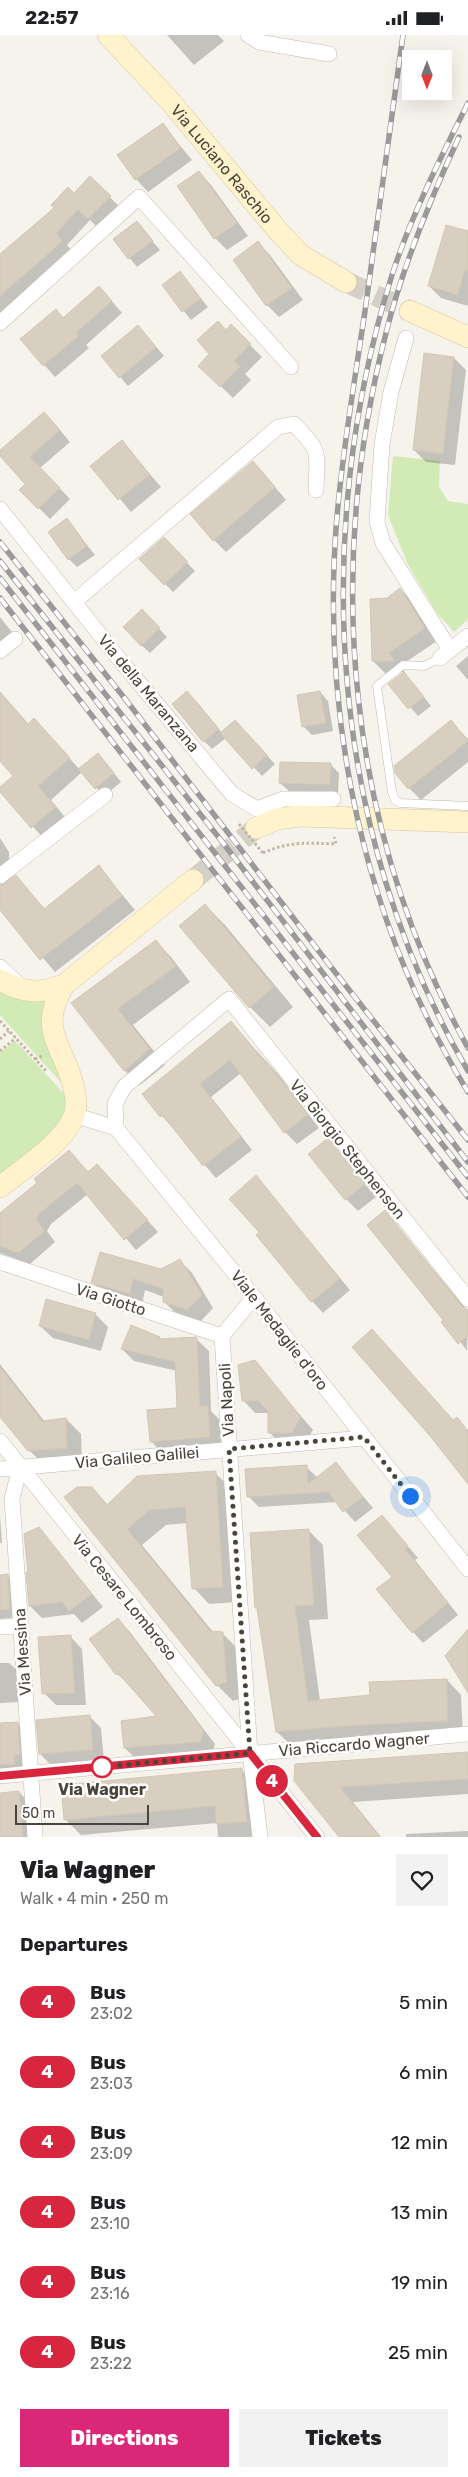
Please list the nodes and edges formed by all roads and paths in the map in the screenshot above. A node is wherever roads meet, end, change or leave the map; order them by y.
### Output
1 (248, 35) edge
2 (112, 38) edge
3 (329, 54) dead end
4 (346, 282) tunnel mouth
5 (410, 311) tunnel mouth
6 (0, 323) edge
7 (468, 337) edge
8 (406, 338) dead end
9 (291, 367) dead end
10 (316, 490) dead end
11 (0, 509) edge
12 (74, 603) junction
13 (468, 636) edge
14 (15, 639) dead end
15 (0, 651) edge
16 (445, 654) junction
17 (105, 795) dead end
18 (333, 799) dead end
19 (468, 806) edge
20 (468, 822) edge
21 (248, 826) joint
22 (328, 837) dead end
23 (0, 876) edge
24 (193, 880) tunnel mouth
25 (0, 967) edge
26 (0, 980) edge
27 (64, 985) junction
28 (42, 991) junction
29 (0, 1021) edge
30 (9, 1031) junction
31 (16, 1038) junction
32 (0, 1039) edge
33 (0, 1051) edge
34 (35, 1059) dead end
35 (74, 1115) junction
36 (116, 1128) junction
37 (0, 1187) edge
38 (0, 1262) edge
39 (254, 1297) junction
40 (468, 1299) edge
41 (222, 1336) junction
42 (364, 1437) junction
43 (0, 1441) edge
44 (229, 1449) junction
45 (20, 1467) junction
46 (0, 1469) edge
47 (468, 1569) edge
48 (20, 1626) junction
49 (0, 1627) edge
50 (468, 1734) edge
51 (250, 1753) junction
52 (29, 1774) junction
53 (0, 1776) edge
54 (35, 1837) edge
55 (260, 1837) edge
56 (317, 1837) edge

1 - 3 street
2 - 4 street, Via Luciano Raschio
5 - 7 street
6 - 9 street
8 - 16 street
10 - 12 street
11 - 12 street, Via della Maranzana
12 - 18 street, Via della Maranzana
13 - 16 street
14 - 15 street
16 - 19 lane
17 - 23 street
20 - 21 street
21 - 22 path, bridge
24 - 27 street
25 - 28 street
26 - 28 street
27 - 28 street
27 - 35 street
29 - 30 path
30 - 31 path
30 - 32 path
31 - 33 path
31 - 34 path
35 - 36 street
35 - 37 street
36 - 39 street, Viale Medaglie d'oro
36 - 40 street, Via Giorgio Stephenson
38 - 41 street, Via Giotto
39 - 41 street
39 - 42 street, Viale Medaglie d'oro
41 - 44 street, Via Napoli
42 - 44 street, Via Galileo Galilei
42 - 47 street, Viale Medaglie d'oro
43 - 45 street, Via Cesare Lombroso
44 - 45 street, Via Galileo Galilei
44 - 51 street, Via Napoli
45 - 46 street, Via Galileo Galilei
45 - 48 street, Via Messina
45 - 51 street, Via Cesare Lombroso
48 - 49 street
48 - 52 street, Via Messina
50 - 51 street, Via Riccardo Wagner
51 - 52 street, Via Riccardo Wagner
51 - 55 street, Via Napoli
51 - 56 street, Via Cesare Lombroso
52 - 53 street, Via Riccardo Wagner
52 - 54 street, Via Messina

